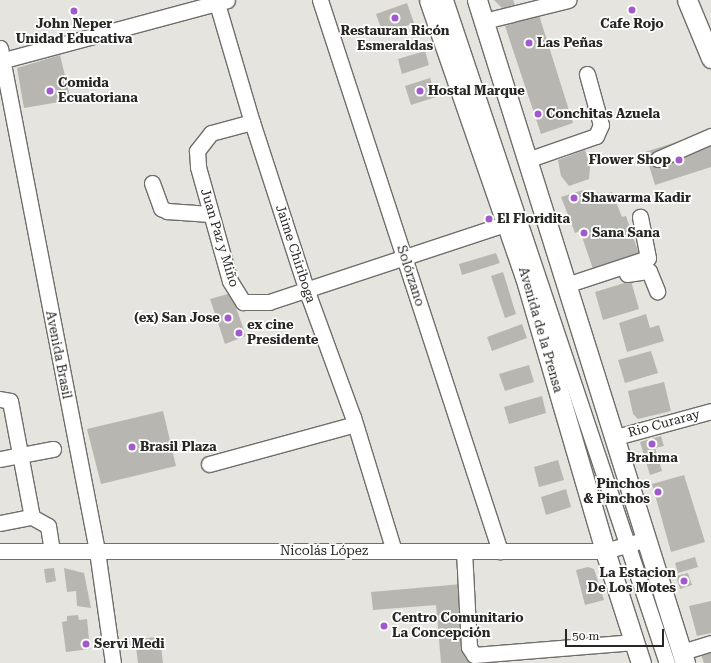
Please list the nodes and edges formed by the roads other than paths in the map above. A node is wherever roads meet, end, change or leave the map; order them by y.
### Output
1 (320, 0) edge
2 (430, 0) edge
3 (445, 0) edge
4 (477, 0) edge
5 (568, 0) edge
6 (687, 0) edge
7 (220, 1) edge
8 (484, 21) junction
9 (0, 48) edge
10 (711, 58) edge
11 (0, 61) edge
12 (587, 74) dead end
13 (252, 122) junction
14 (711, 136) edge
15 (658, 159) dead end
16 (527, 160) junction
17 (152, 183) dead end
18 (210, 214) junction
19 (640, 217) dead end
20 (508, 223) junction
21 (404, 257) junction
22 (567, 287) junction
23 (307, 290) junction
24 (657, 291) dead end
25 (0, 400) edge
26 (711, 410) edge
27 (355, 424) junction
28 (616, 437) junction
29 (53, 449) dead end
30 (20, 455) junction
31 (0, 459) edge
32 (209, 464) dead end
33 (32, 517) junction
34 (0, 523) edge
35 (645, 538) junction
36 (617, 548) junction
37 (0, 551) edge
38 (52, 551) junction
39 (97, 551) junction
40 (394, 551) junction
41 (464, 551) junction
42 (500, 551) junction
43 (634, 642) junction
44 (711, 643) edge
45 (684, 657) edge
46 (522, 658) edge
47 (113, 663) edge
48 (641, 663) edge
49 (657, 663) edge
50 (667, 663) edge

1 - 21 street, Solórzano
2 - 20 main road, Avenida de la Prensa
3 - 36 street
4 - 8 main road
5 - 8 street
6 - 10 main road
7 - 11 street
7 - 13 street, Jaime Chiriboga
8 - 16 main road
9 - 11 street, Avenida Brasil
11 - 39 street, Avenida Brasil
12 - 16 street
13 - 18 street, Juan Paz y Miño
13 - 23 street, Jaime Chiriboga
14 - 15 street
16 - 22 main road
17 - 18 street
18 - 23 street, Juan Paz y Miño
19 - 22 street
20 - 21 street, Juan Paz y Miño
20 - 36 main road, Avenida de la Prensa
21 - 23 street, Juan Paz y Miño
21 - 42 street, Solórzano
22 - 24 street
22 - 28 main road
23 - 27 street, Jaime Chiriboga
25 - 30 street
26 - 28 street, Rio Curaray
27 - 32 street
27 - 40 street, Jaime Chiriboga
28 - 35 main road
29 - 30 street
30 - 31 street
30 - 33 street
33 - 34 street
33 - 38 street
35 - 36 street, Nicolás López
35 - 45 main road
36 - 42 street, Nicolás López
36 - 43 main road, Avenida de la Prensa
36 - 49 street
36 - 50 street
37 - 38 street, Nicolás López
38 - 39 street, Nicolás López
39 - 40 street, Nicolás López
39 - 47 street, Avenida Brasil
40 - 41 street, Nicolás López
41 - 42 street, Nicolás López
41 - 46 street
43 - 46 street
43 - 48 main road, Avenida de la Prensa
44 - 45 street

